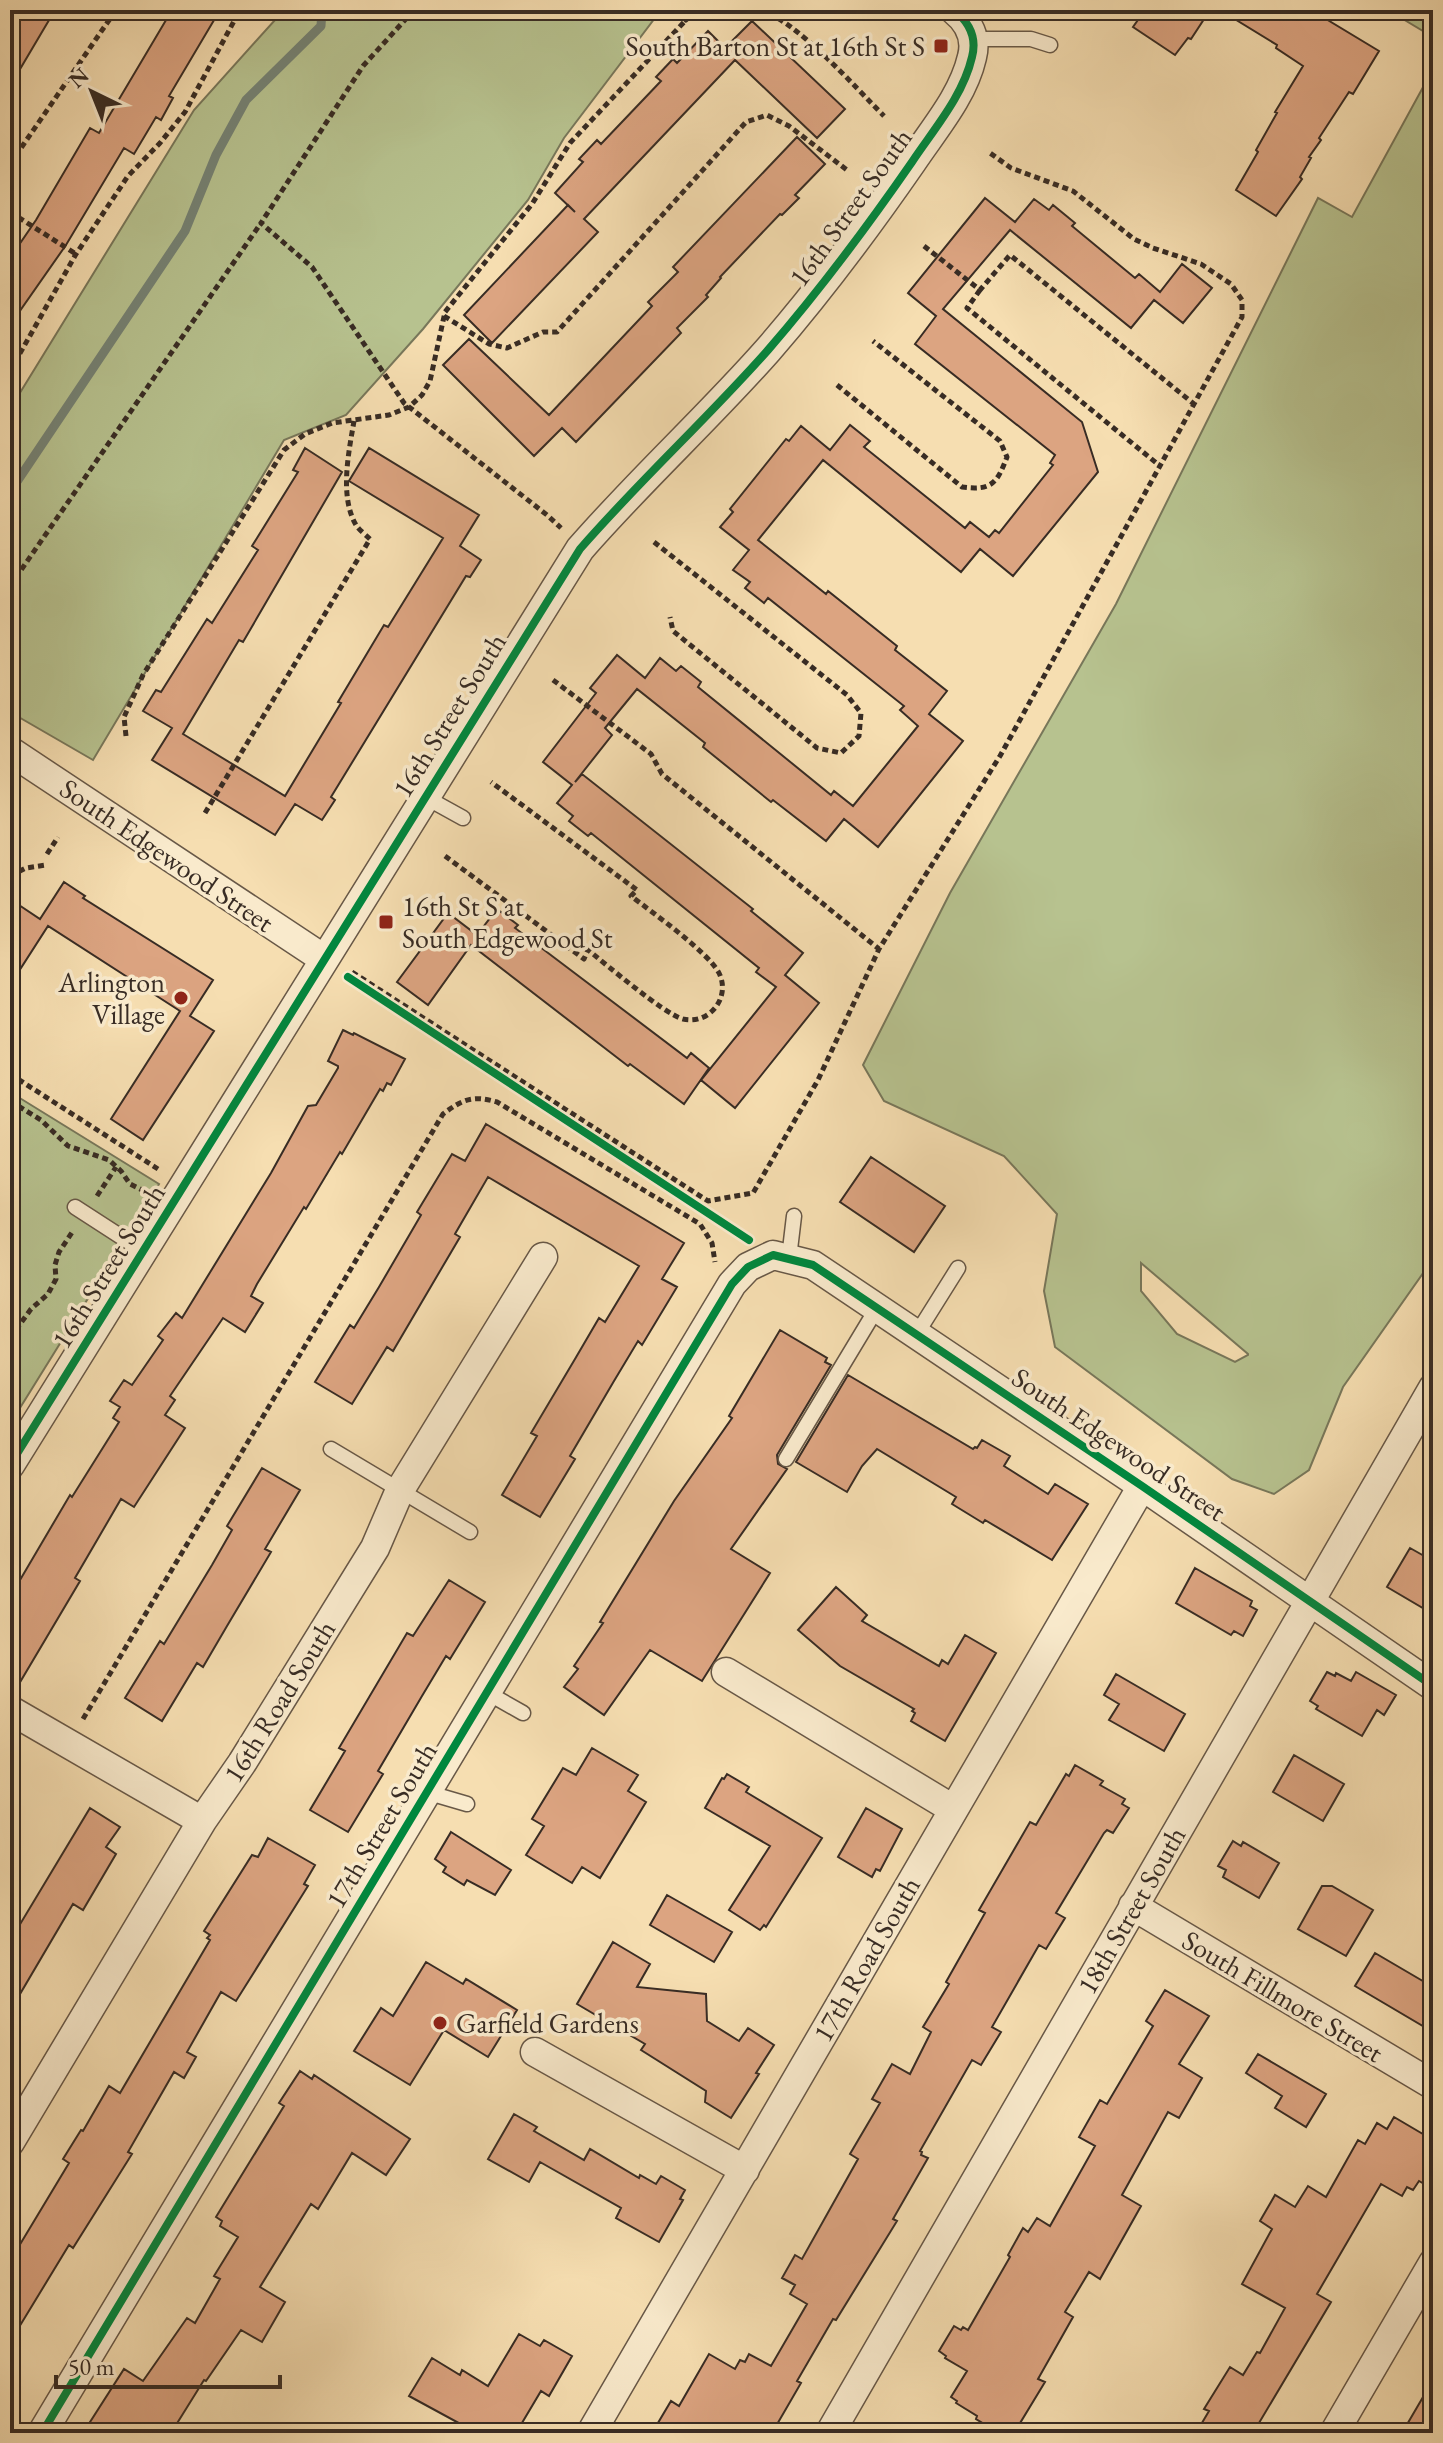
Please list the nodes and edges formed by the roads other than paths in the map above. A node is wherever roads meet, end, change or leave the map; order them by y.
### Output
1 (954, 10) edge
2 (973, 35) junction
3 (1050, 45) dead end
4 (10, 751) edge
5 (425, 797) junction
6 (463, 818) dead end
7 (324, 959) junction
8 (80, 1210) road end
9 (794, 1216) dead end
10 (143, 1251) junction
11 (770, 1251) junction
12 (543, 1257) dead end
13 (958, 1268) dead end
14 (877, 1308) junction
15 (916, 1335) junction
16 (1433, 1388) edge
17 (331, 1449) dead end
18 (14, 1451) edge
19 (786, 1459) dead end
20 (1142, 1486) junction
21 (400, 1490) junction
22 (470, 1532) dead end
23 (1310, 1600) junction
24 (726, 1672) dead end
25 (1433, 1686) edge
26 (486, 1692) junction
27 (10, 1710) edge
28 (523, 1713) dead end
29 (426, 1792) junction
30 (467, 1804) dead end
31 (953, 1809) junction
32 (202, 1821) junction
33 (1133, 1906) junction
34 (535, 2052) dead end
35 (1433, 2085) edge
36 (10, 2142) edge
37 (745, 2170) junction
38 (1433, 2263) edge
39 (42, 2433) edge
40 (591, 2433) edge
41 (830, 2433) edge
42 (1334, 2433) edge

1 - 2 street
2 - 3 lane
2 - 5 street, 16th Street South
4 - 7 street, South Edgewood Street
5 - 6 lane
5 - 7 street, 16th Street South
7 - 10 street, 16th Street South
8 - 10 lane
9 - 11 lane
10 - 18 street, 16th Street South
11 - 14 street, South Edgewood Street
11 - 26 street, 17th Street South
12 - 21 street, 16th Road South
13 - 15 lane
14 - 15 street, South Edgewood Street
14 - 19 lane
15 - 20 street, South Edgewood Street
16 - 23 street, 18th Street South
17 - 21 lane
20 - 23 street, South Edgewood Street
20 - 31 street, 17th Road South
21 - 22 lane
21 - 32 street, 16th Road South
23 - 25 street, South Edgewood Street
23 - 33 street, 18th Street South
24 - 31 street
26 - 28 lane
26 - 29 street, 17th Street South
27 - 32 street
29 - 30 lane
29 - 39 street, 17th Street South
31 - 37 street, 17th Road South
32 - 36 street, 16th Road South
33 - 35 street, South Fillmore Street
33 - 41 street, 18th Street South
34 - 37 street
37 - 40 street, 17th Road South
38 - 42 street

